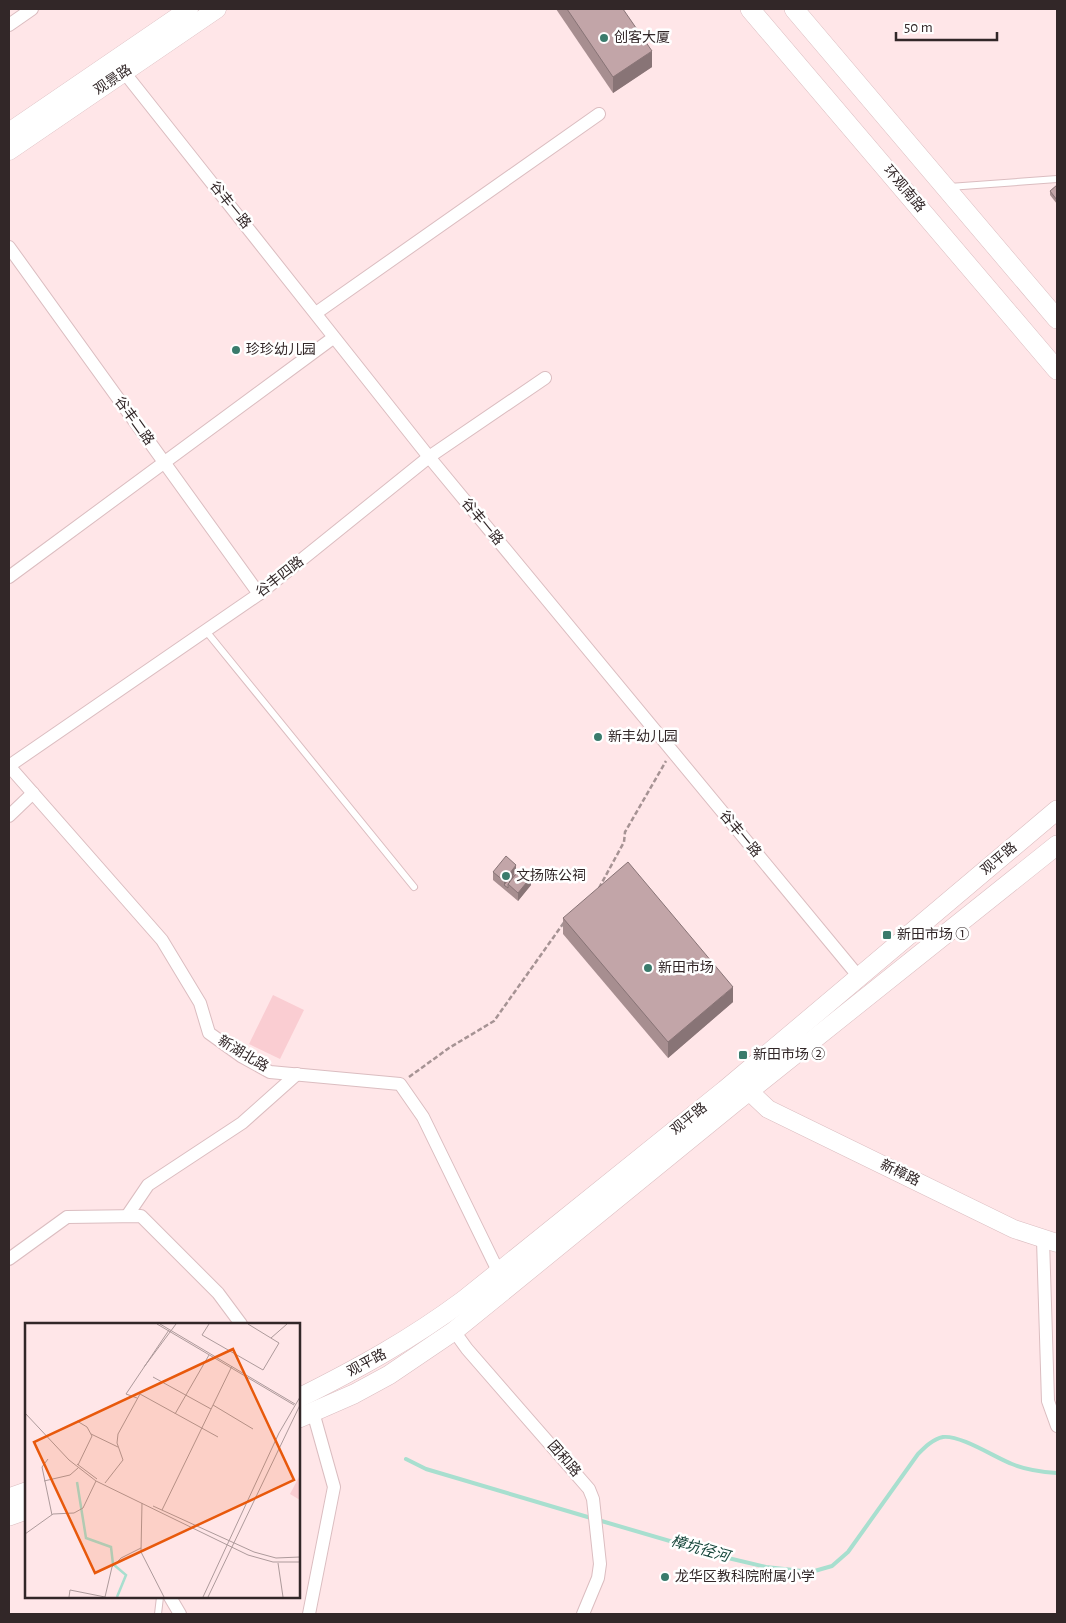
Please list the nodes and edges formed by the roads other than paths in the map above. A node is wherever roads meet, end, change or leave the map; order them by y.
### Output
1 (32, 9) edge
2 (190, 9) edge
3 (217, 9) edge
4 (750, 9) edge
5 (794, 9) edge
6 (9, 25) edge
7 (119, 66) junction
8 (599, 114) dead end
9 (9, 132) edge
10 (9, 151) edge
11 (1057, 180) edge
12 (945, 187) junction
13 (9, 247) edge
14 (316, 313) junction
15 (1057, 319) edge
16 (333, 338) junction
17 (1057, 370) edge
18 (545, 378) dead end
19 (429, 457) junction
20 (164, 462) junction
21 (9, 577) edge
22 (259, 594) junction
23 (206, 630) junction
24 (9, 766) edge
25 (33, 793) junction
26 (1057, 810) edge
27 (9, 816) edge
28 (1057, 845) edge
29 (414, 887) dead end
30 (859, 977) junction
31 (297, 1074) junction
32 (749, 1092) junction
33 (127, 1216) junction
34 (1050, 1241) edge
35 (9, 1260) edge
36 (499, 1273) junction
37 (241, 1323) edge
38 (454, 1331) junction
39 (300, 1398) edge
40 (306, 1415) edge
41 (1057, 1426) edge
42 (25, 1492) edge
43 (9, 1498) edge
44 (25, 1510) edge
45 (9, 1516) edge
46 (160, 1598) edge
47 (171, 1598) edge
48 (158, 1614) edge
49 (180, 1614) edge
50 (309, 1614) edge
51 (583, 1614) edge

1 - 6 street
2 - 7 street, 观景路
3 - 7 street, 观景路
4 - 17 main road, 环观南路
5 - 12 main road
7 - 9 street, 观景路
7 - 10 street, 观景路
7 - 14 street, 谷丰一路
8 - 14 street
11 - 12 lane
12 - 15 main road
13 - 20 street, 谷丰二路
14 - 16 street, 谷丰一路
16 - 19 street, 谷丰一路
16 - 20 street
18 - 19 street, 谷丰四路
19 - 22 street, 谷丰四路
19 - 30 street, 谷丰一路
20 - 21 street
20 - 22 street, 谷丰二路
22 - 23 street, 谷丰四路
23 - 24 street, 谷丰四路
23 - 29 lane
24 - 25 street, 新湖北路
25 - 27 street
25 - 31 street, 新湖北路
26 - 30 main road, 观平路
28 - 32 main road, 观平路
30 - 36 main road, 观平路
31 - 33 street
31 - 36 street, 新湖北路
32 - 34 street, 新樟路
32 - 38 main road, 观平路
33 - 35 street
33 - 37 street
34 - 41 street
36 - 39 main road, 观平路
38 - 40 main road, 观平路
38 - 51 street, 团和路
40 - 50 street
42 - 43 main road
44 - 45 main road
46 - 48 lane
47 - 49 street

